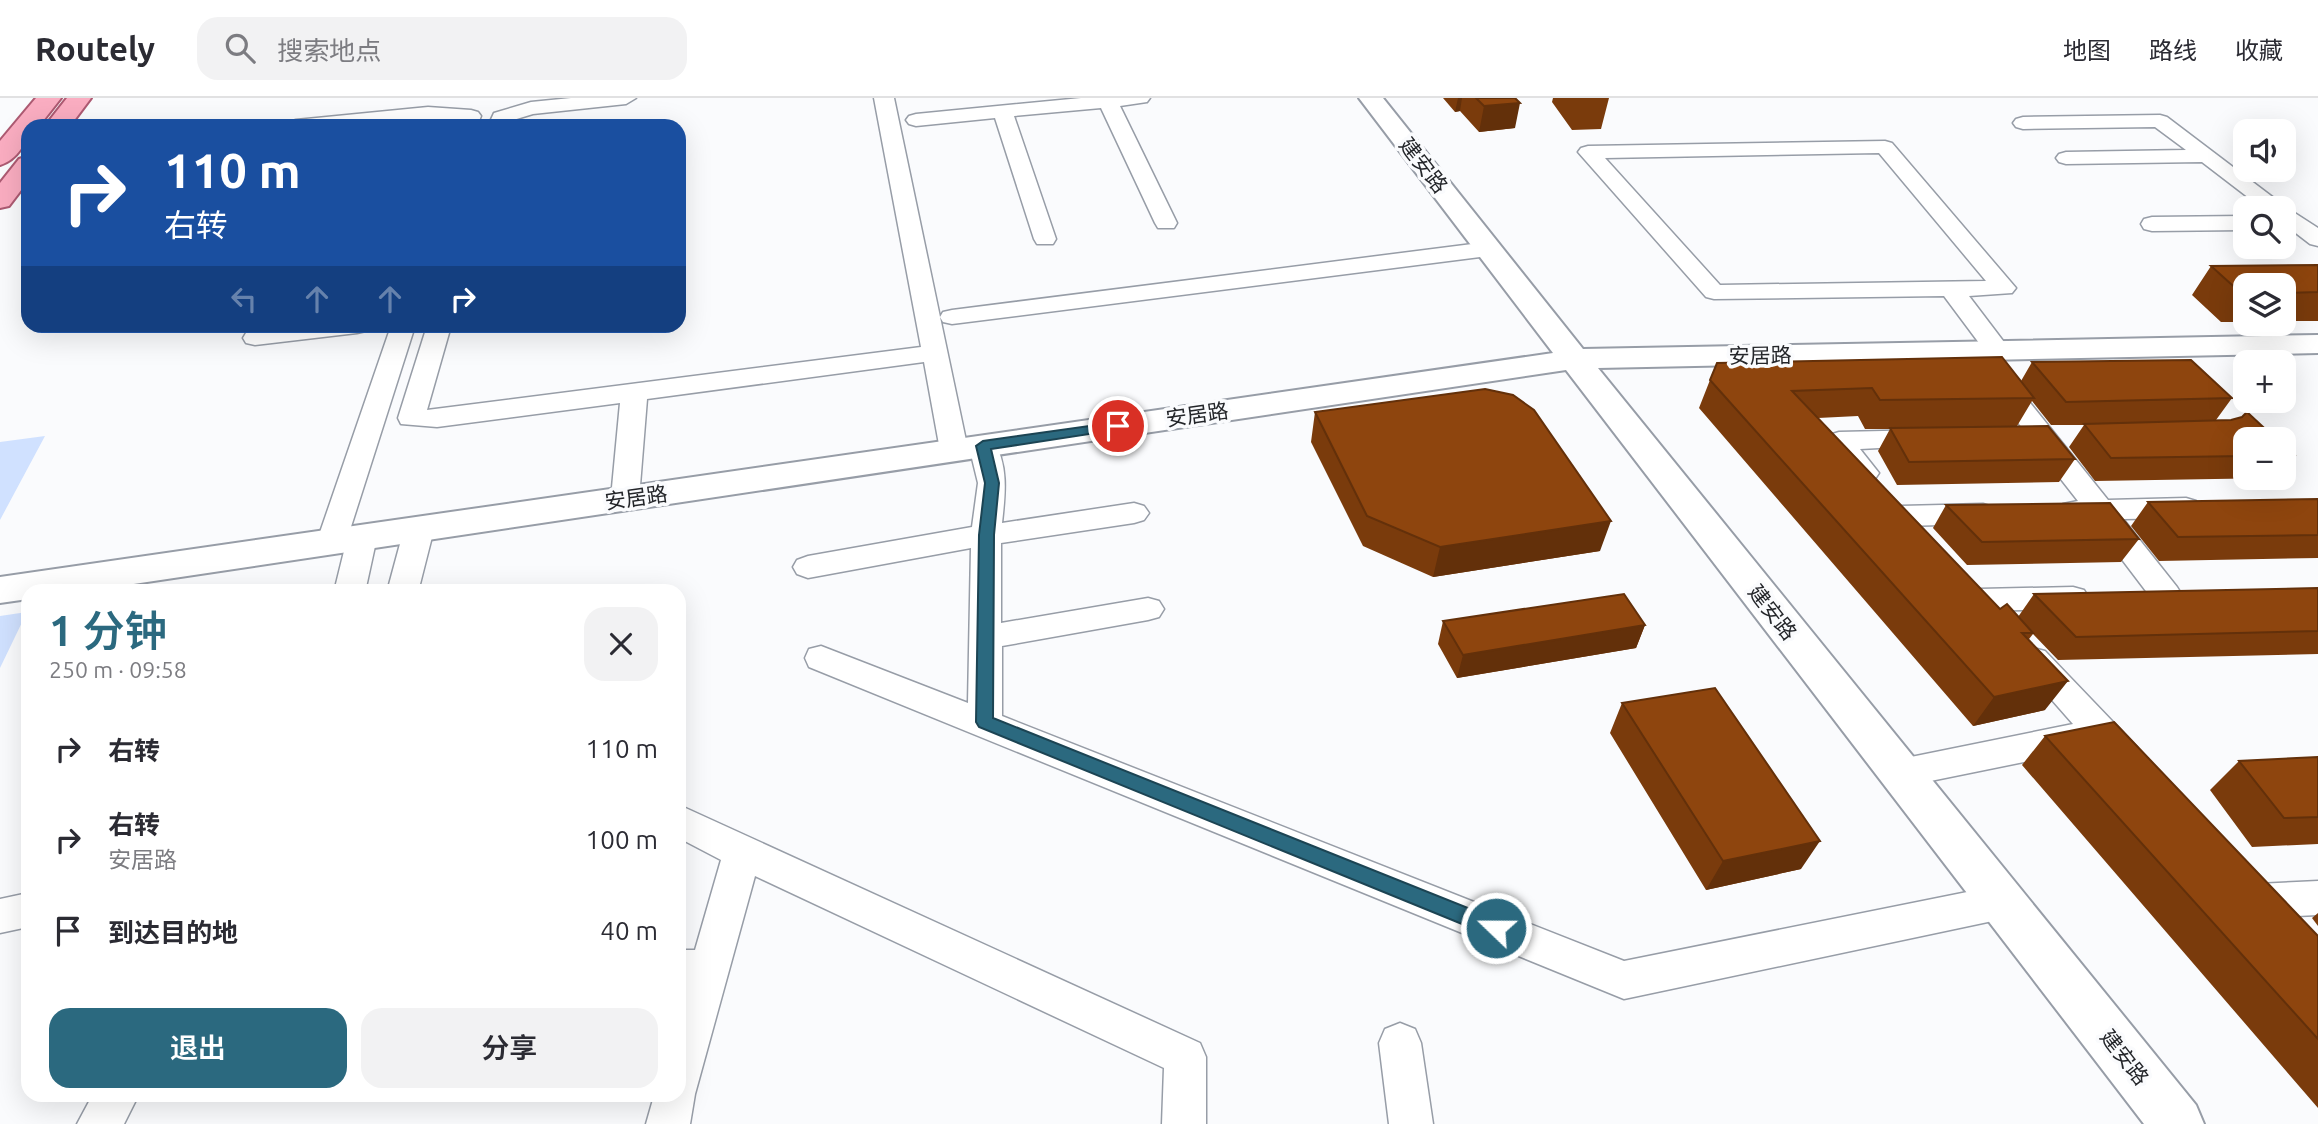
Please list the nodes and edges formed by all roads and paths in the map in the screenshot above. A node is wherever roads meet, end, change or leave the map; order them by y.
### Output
1 (49, 98) edge
2 (79, 98) edge
3 (626, 98) edge
4 (884, 98) edge
5 (1140, 98) edge
6 (1371, 98) edge
7 (1108, 101) junction
8 (1003, 111) junction
9 (32, 119) edge
10 (62, 119) edge
11 (367, 119) edge
12 (470, 119) edge
13 (500, 119) edge
14 (916, 120) dead end
15 (2023, 123) dead end
16 (21, 132) edge
17 (2207, 156) junction
18 (0, 158) edge
19 (2066, 158) dead end
20 (21, 173) edge
21 (2260, 196) edge
22 (0, 200) edge
23 (1166, 223) dead end
24 (2233, 223) edge
25 (2152, 224) dead end
26 (2296, 225) edge
27 (1045, 239) dead end
28 (2318, 239) edge
29 (1488, 249) junction
30 (1951, 289) junction
31 (952, 317) dead end
32 (298, 333) edge
33 (401, 333) edge
34 (437, 333) edge
35 (255, 338) dead end
36 (2314, 347) edge
37 (1986, 351) junction
38 (934, 353) junction
39 (1574, 359) junction
40 (634, 393) junction
41 (2056, 437) junction
42 (969, 448) junction
43 (625, 499) junction
44 (2212, 507) edge
45 (2100, 510) junction
46 (2047, 512) edge
47 (1134, 513) dead end
48 (2007, 513) edge
49 (1901, 516) junction
50 (419, 529) junction
51 (986, 535) junction
52 (347, 539) junction
53 (1927, 544) edge
54 (808, 566) dead end
55 (41, 584) edge
56 (349, 584) edge
57 (404, 584) edge
58 (21, 587) edge
59 (0, 590) edge
60 (1149, 609) dead end
61 (988, 637) junction
62 (821, 658) dead end
63 (985, 722) junction
64 (2103, 732) junction
65 (1900, 773) junction
66 (2148, 782) edge
67 (686, 824) edge
68 (742, 853) junction
69 (2318, 898) edge
70 (2002, 902) junction
71 (21, 912) edge
72 (0, 916) edge
73 (2283, 930) edge
74 (694, 969) edge
75 (686, 1030) edge
76 (1400, 1043) dead end
77 (112, 1102) edge
78 (674, 1102) edge
79 (99, 1124) edge
80 (668, 1124) edge
81 (1184, 1124) edge
82 (1411, 1124) edge
83 (2177, 1124) edge

1 - 9 main road
2 - 10 main road
3 - 13 street
4 - 38 street
5 - 7 street
6 - 29 street, 建安路
7 - 8 street
7 - 23 street
8 - 14 street
8 - 27 street
11 - 12 street
15 - 17 street
16 - 18 main road
17 - 19 street
17 - 21 street
20 - 22 main road
24 - 25 street
26 - 28 street
29 - 31 street
29 - 39 street, 建安路
30 - 30 street
30 - 37 street
32 - 35 street
33 - 52 street
34 - 40 street
36 - 37 street, 安居路
37 - 39 street, 安居路
37 - 41 street
38 - 40 street
38 - 42 street
39 - 42 street, 安居路
39 - 65 street, 建安路
40 - 43 street
41 - 45 street
41 - 49 street
42 - 43 street, 安居路
42 - 51 street
43 - 50 street, 安居路
44 - 45 street
45 - 46 street
45 - 64 street
47 - 51 street
48 - 49 street
49 - 53 street
50 - 52 street, 安居路
50 - 57 street
51 - 54 street
51 - 61 street
52 - 55 street, 安居路
52 - 56 street
58 - 59 street, 安居路
60 - 61 street
61 - 63 street
62 - 63 street
63 - 70 street
64 - 65 street
64 - 66 street
65 - 70 street, 建安路
67 - 68 street
68 - 74 street
68 - 81 street
69 - 73 street
70 - 83 street, 建安路
71 - 72 street
74 - 75 street
76 - 82 street
77 - 79 street
78 - 80 street

